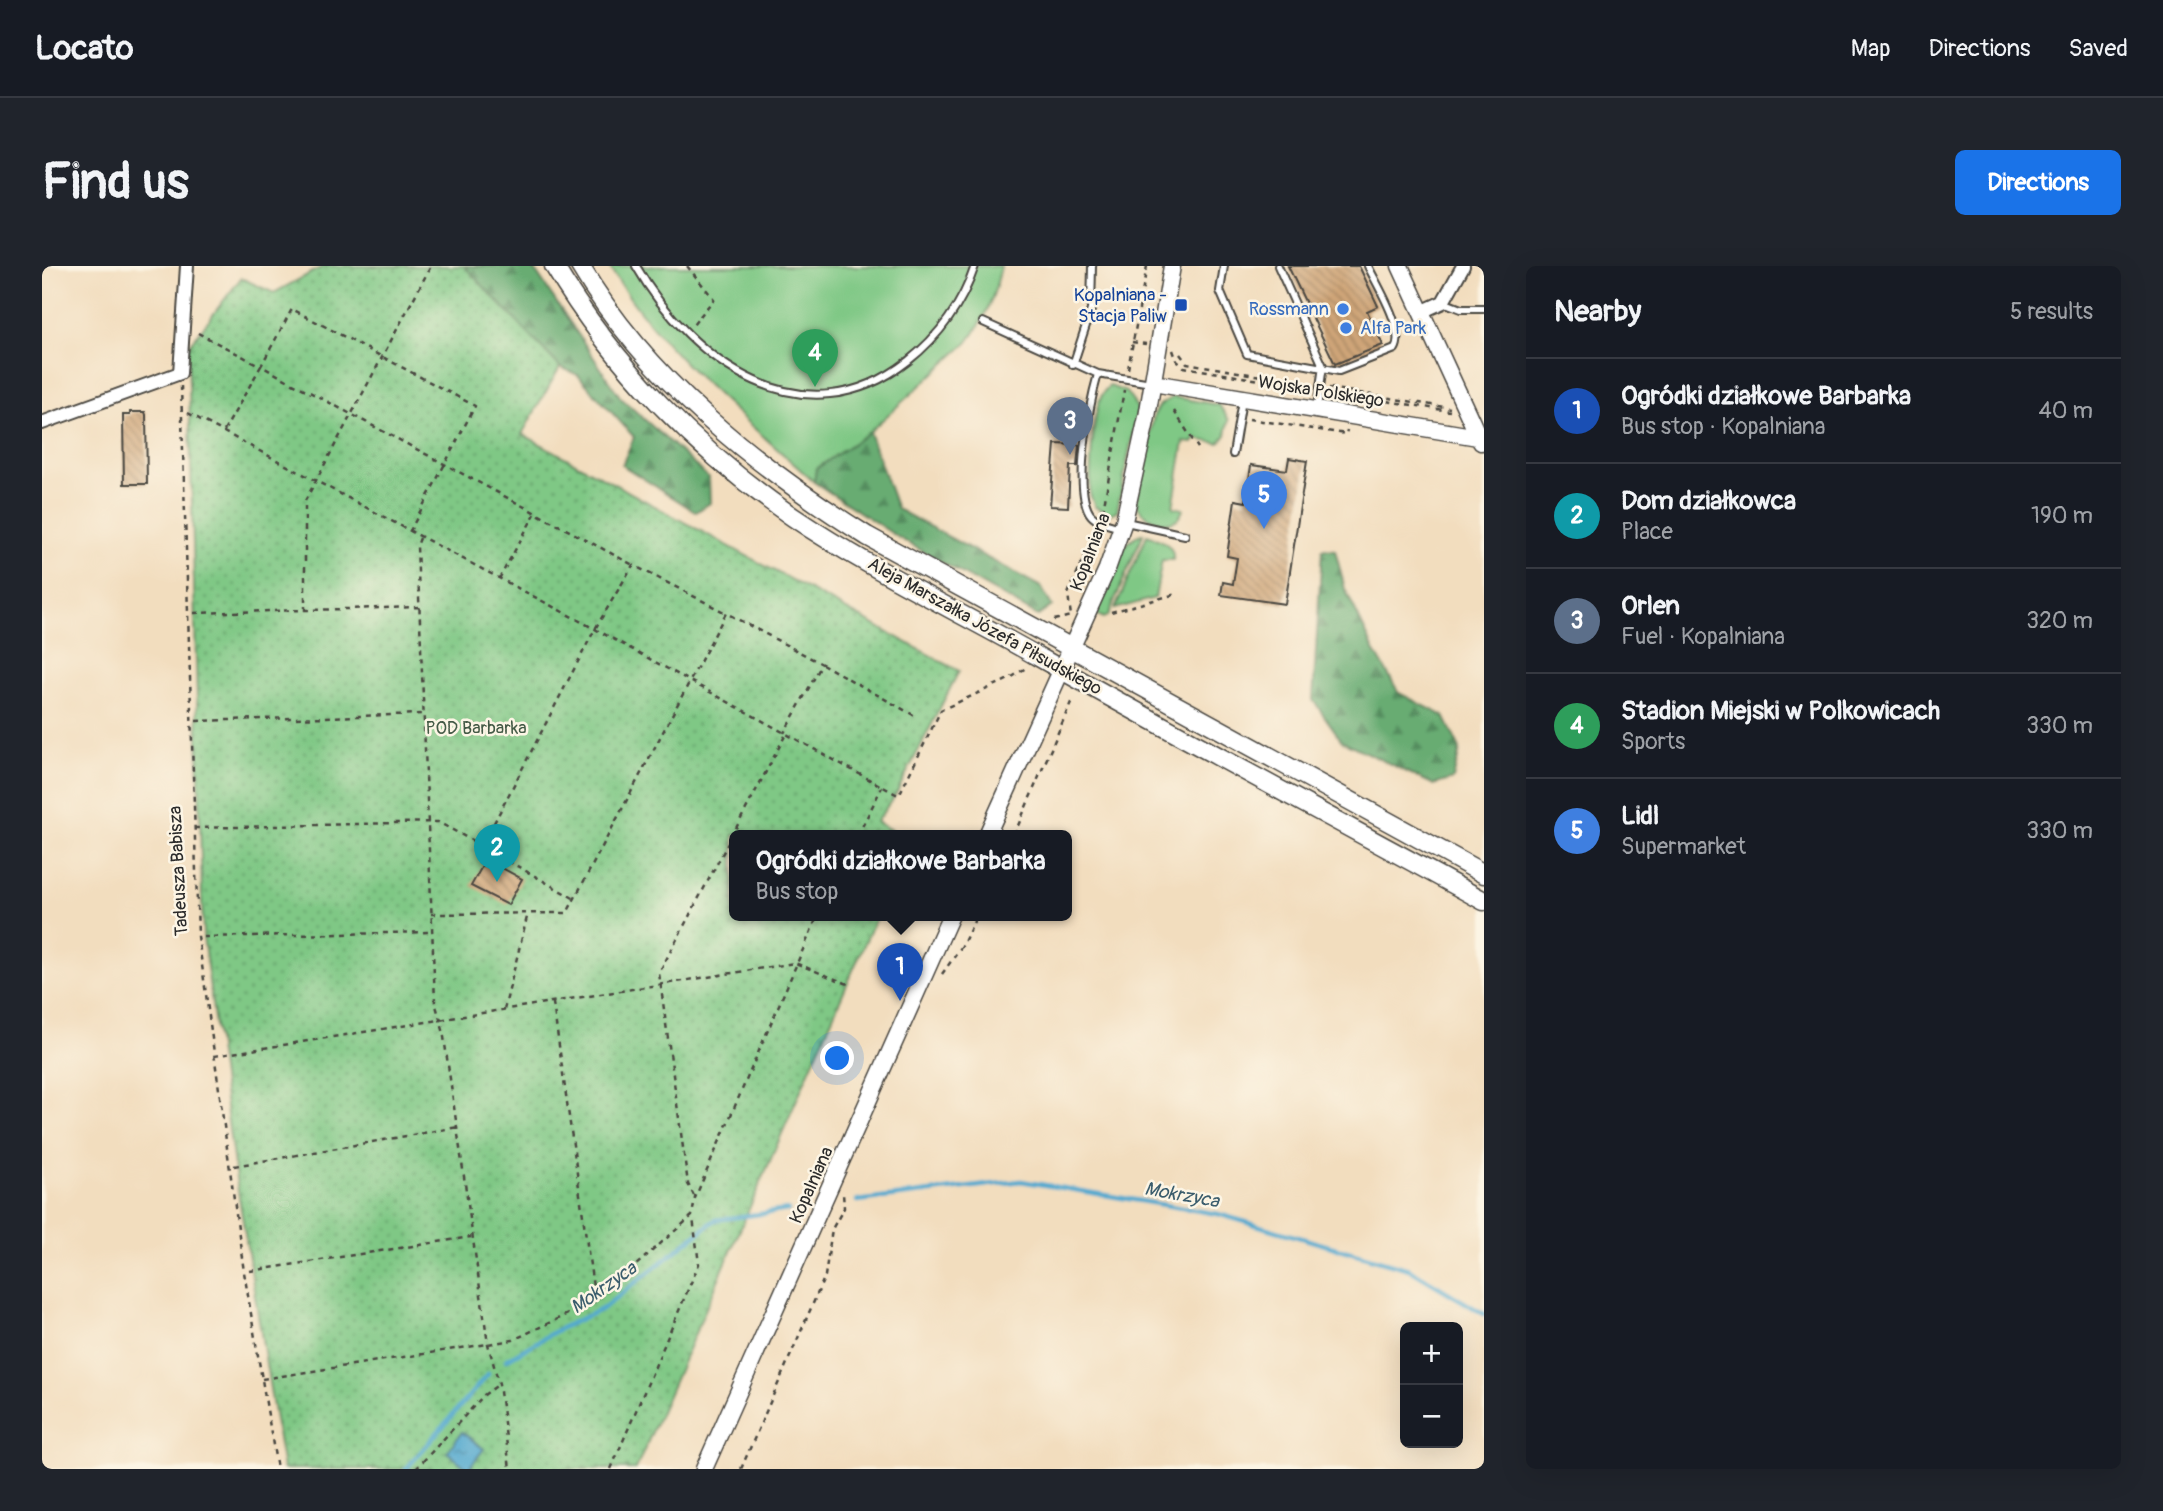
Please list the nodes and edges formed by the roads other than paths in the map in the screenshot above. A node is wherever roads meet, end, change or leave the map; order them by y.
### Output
1 (187, 266) edge
2 (554, 266) edge
3 (580, 266) edge
4 (636, 266) edge
5 (975, 266) edge
6 (1092, 266) edge
7 (1172, 266) edge
8 (1224, 266) edge
9 (1278, 266) edge
10 (1368, 266) edge
11 (1400, 266) edge
12 (1463, 266) edge
13 (1443, 302) junction
14 (1484, 309) edge
15 (1421, 312) junction
16 (983, 322) dead end
17 (1073, 365) junction
18 (1322, 366) junction
19 (1098, 374) junction
20 (1153, 383) junction
21 (1242, 398) junction
22 (1317, 410) junction
23 (42, 423) edge
24 (1482, 440) edge
25 (1233, 454) dead end
26 (1123, 525) junction
27 (1185, 535) dead end
28 (1071, 649) junction
29 (1061, 670) junction
30 (989, 830) edge
31 (1484, 874) edge
32 (1484, 901) edge
33 (948, 921) edge
34 (704, 1469) edge

1 - 23 street
2 - 29 main road, Aleja Marszałka Józefa Piłsudskiego
3 - 28 main road, Aleja Marszałka Józefa Piłsudskiego
4 - 5 lane
6 - 17 lane
7 - 20 street, Kopalniana
8 - 18 lane
9 - 18 lane
10 - 18 lane
11 - 15 street
12 - 13 street
13 - 14 lane
13 - 15 street
15 - 24 street
16 - 17 lane
17 - 19 lane
18 - 22 lane
19 - 20 lane
19 - 26 lane
20 - 21 street, Wojska Polskiego
20 - 26 street, Kopalniana
21 - 22 street, Wojska Polskiego
21 - 25 lane
22 - 24 street, Wojska Polskiego
26 - 27 lane
26 - 28 street, Kopalniana
28 - 29 street, Kopalniana
28 - 31 main road, Aleja Marszałka Józefa Piłsudskiego
29 - 30 street, Kopalniana
29 - 32 main road, Aleja Marszałka Józefa Piłsudskiego
33 - 34 street, Kopalniana

